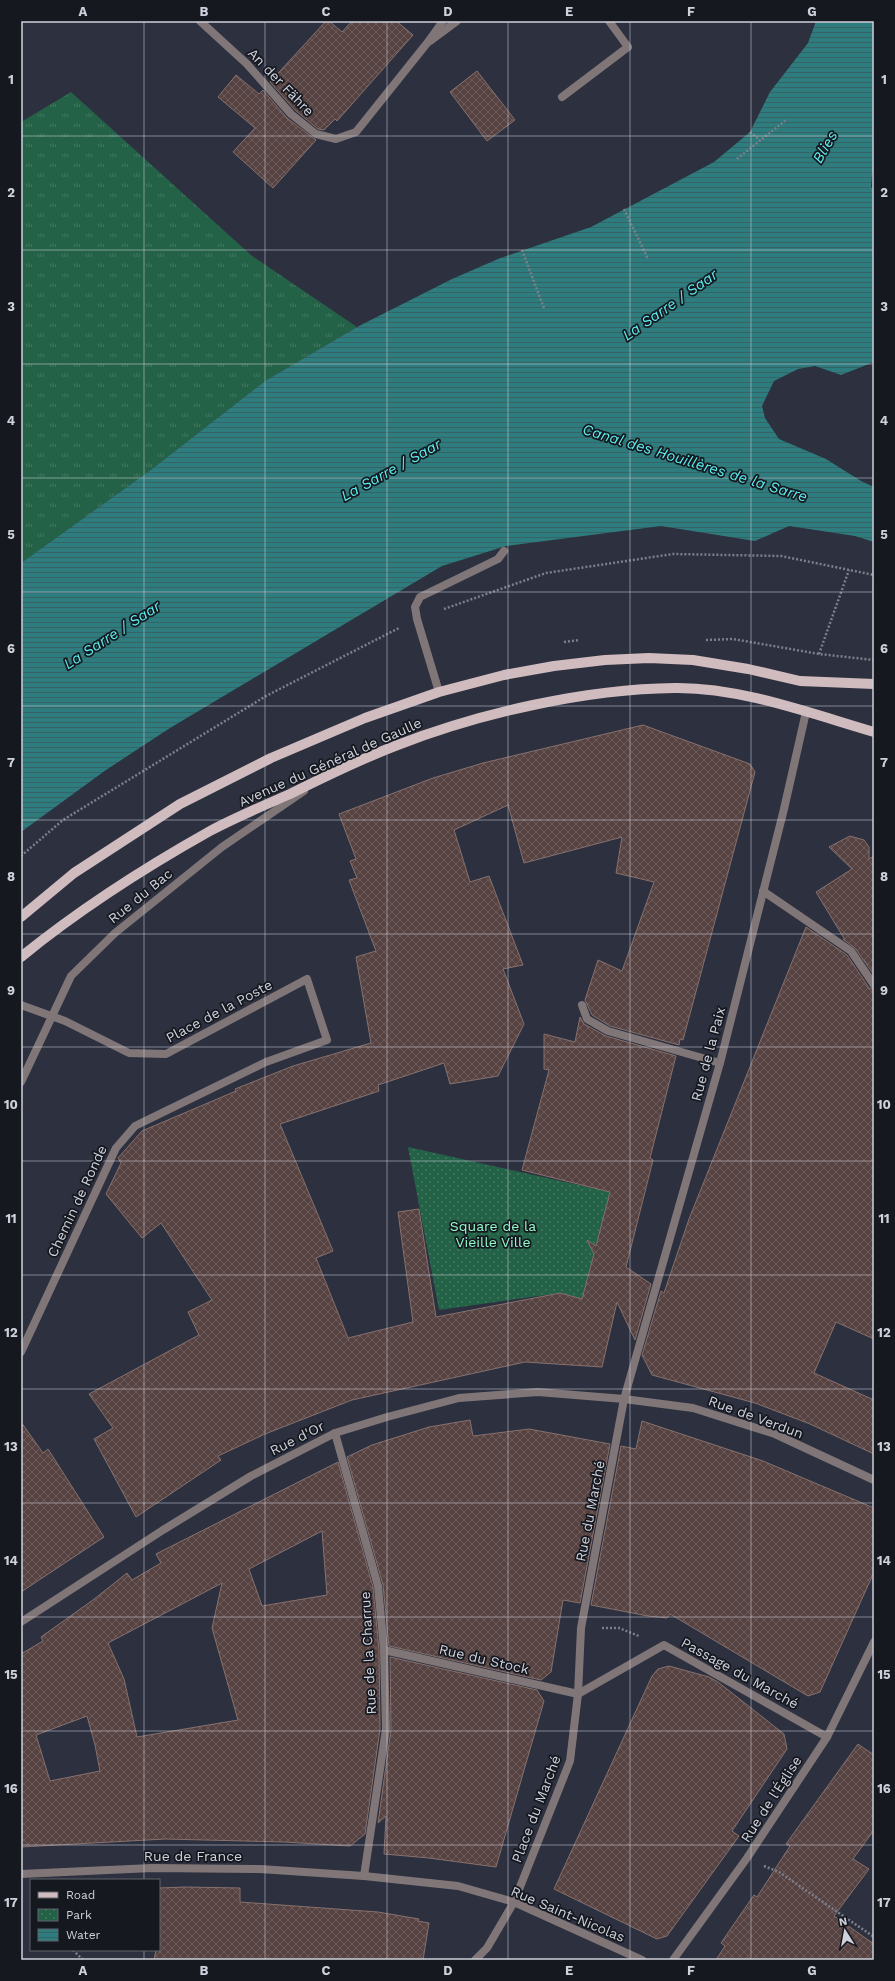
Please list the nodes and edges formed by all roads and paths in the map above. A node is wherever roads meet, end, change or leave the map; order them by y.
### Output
1 (200, 21) edge
2 (443, 21) edge
3 (457, 21) edge
4 (609, 21) edge
5 (428, 42) junction
6 (562, 97) dead end
7 (786, 120) dead end
8 (750, 132) dead end
9 (760, 140) junction
10 (737, 159) dead end
11 (624, 209) dead end
12 (522, 250) dead end
13 (648, 259) dead end
14 (544, 308) dead end
15 (504, 551) dead end
16 (849, 570) junction
17 (874, 575) edge
18 (417, 618) junction
19 (794, 650) dead end
20 (819, 654) junction
21 (874, 660) edge
22 (874, 684) edge
23 (439, 692) junction
24 (806, 712) junction
25 (874, 732) edge
26 (327, 776) junction
27 (21, 856) edge
28 (763, 891) junction
29 (21, 917) edge
30 (21, 957) edge
31 (874, 985) edge
32 (21, 1005) edge
33 (582, 1005) dead end
34 (52, 1017) junction
35 (327, 1040) joint
36 (720, 1063) junction
37 (21, 1082) edge
38 (21, 1352) edge
39 (624, 1399) junction
40 (334, 1433) junction
41 (874, 1480) edge
42 (21, 1622) edge
43 (581, 1628) junction
44 (874, 1642) edge
45 (664, 1645) junction
46 (384, 1650) junction
47 (578, 1694) junction
48 (827, 1737) junction
49 (747, 1858) junction
50 (21, 1874) edge
51 (364, 1876) junction
52 (514, 1902) junction
53 (874, 1937) edge
54 (74, 1951) edge
55 (84, 1960) edge
56 (475, 1960) edge
57 (642, 1960) edge
58 (673, 1960) edge

1 - 5 street, An der Fähre
2 - 5 street, An der Fähre
3 - 5 street
4 - 6 street
7 - 9 path
8 - 9 path
9 - 10 path
11 - 13 path
12 - 14 path
15 - 18 street
16 - 17 path
16 - 18 path
16 - 20 path
18 - 23 street
18 - 27 path
19 - 20 path
20 - 21 path
22 - 23 main road, Avenue du Général de Gaulle
23 - 29 main road, Avenue du Général de Gaulle
24 - 25 main road, Avenue du Général de Gaulle
24 - 26 main road, Avenue du Général de Gaulle
24 - 28 street, Rue de la Paix
26 - 30 main road, Avenue du Général de Gaulle
26 - 34 street, Rue du Bac
28 - 31 street
28 - 36 street, Rue de la Paix
32 - 34 street, Place de la Poste
33 - 36 street
34 - 35 street, Place de la Poste
34 - 37 street, Rue du Bac
35 - 38 street, Chemin de Ronde
36 - 39 street, Rue de la Paix
39 - 40 street, Rue d'Or
39 - 41 street, Rue de Verdun
39 - 43 street, Rue du Marché
40 - 42 street, Rue d'Or
40 - 46 street, Rue de la Charrue
43 - 45 path
43 - 47 street, Place du Marché
44 - 48 street, Rue de l'Église
45 - 47 street, Passage du Marché
45 - 48 street, Passage du Marché
46 - 47 street, Rue du Stock
46 - 51 street, Rue de la Charrue
47 - 52 street, Place du Marché
48 - 49 street, Rue de l'Église
49 - 53 path
49 - 58 street, Rue de l'Église
50 - 51 street, Rue de France
51 - 52 street, Rue Saint-Nicolas
52 - 56 street, Place du Marché
52 - 57 street, Rue Saint-Nicolas
54 - 55 path

